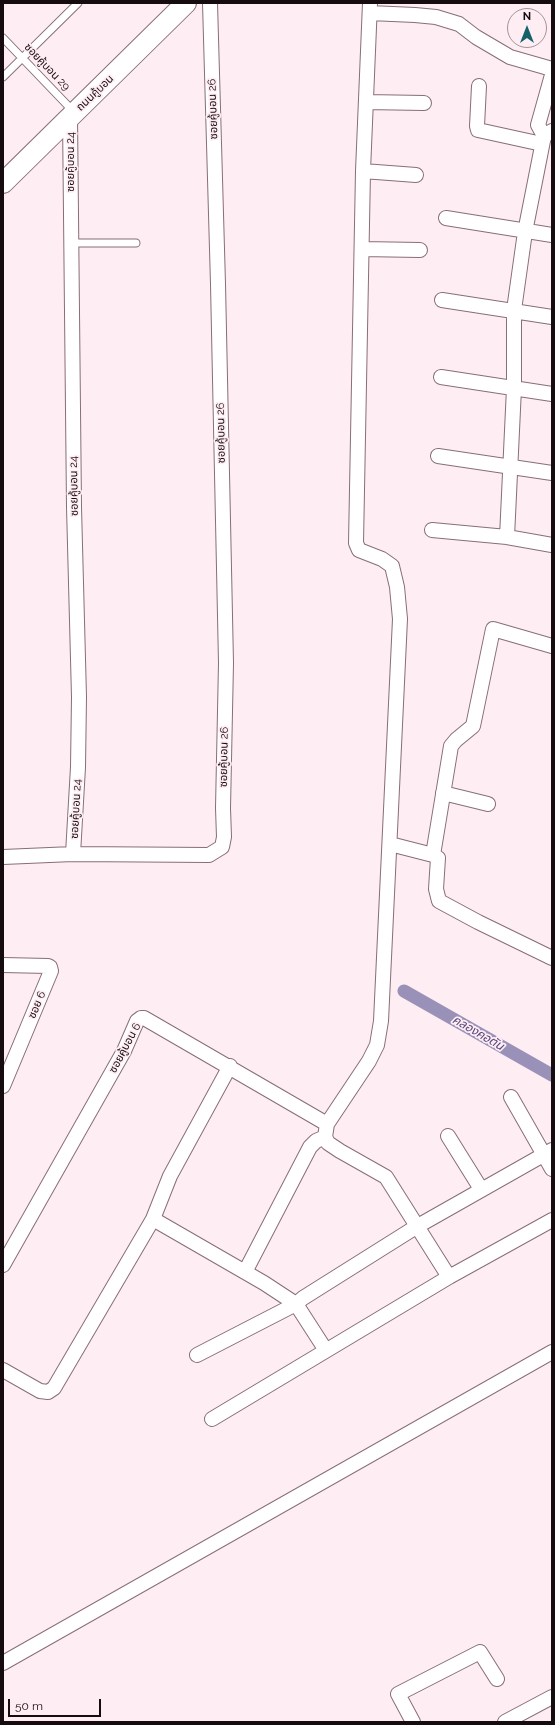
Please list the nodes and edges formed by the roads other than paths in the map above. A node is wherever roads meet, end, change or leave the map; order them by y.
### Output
1 (78, 3) edge
2 (186, 3) edge
3 (210, 3) edge
4 (370, 8) edge
5 (3, 38) edge
6 (22, 58) junction
7 (552, 69) edge
8 (552, 75) edge
9 (3, 77) edge
10 (479, 86) dead end
11 (366, 102) junction
12 (424, 104) dead end
13 (73, 115) junction
14 (546, 137) edge
15 (363, 171) junction
16 (416, 175) dead end
17 (3, 183) edge
18 (446, 218) dead end
19 (525, 232) junction
20 (552, 235) edge
21 (72, 243) junction
22 (136, 243) dead end
23 (362, 249) junction
24 (420, 250) dead end
25 (442, 300) dead end
26 (514, 310) junction
27 (552, 317) edge
28 (441, 377) dead end
29 (514, 388) junction
30 (552, 394) edge
31 (438, 456) dead end
32 (511, 468) junction
33 (552, 473) edge
34 (432, 530) dead end
35 (507, 538) junction
36 (552, 545) edge
37 (552, 646) edge
38 (443, 793) junction
39 (488, 804) dead end
40 (390, 844) junction
41 (73, 854) junction
42 (433, 855) junction
43 (3, 857) edge
44 (552, 958) edge
45 (3, 965) edge
46 (230, 1066) junction
47 (3, 1086) edge
48 (511, 1098) dead end
49 (326, 1130) junction
50 (448, 1136) dead end
51 (548, 1152) edge
52 (552, 1169) edge
53 (482, 1189) junction
54 (153, 1219) junction
55 (552, 1220) edge
56 (416, 1227) junction
57 (3, 1264) edge
58 (245, 1272) junction
59 (449, 1277) junction
60 (296, 1304) junction
61 (326, 1350) junction
62 (552, 1352) edge
63 (197, 1355) dead end
64 (3, 1370) edge
65 (212, 1419) dead end
66 (3, 1663) edge
67 (497, 1679) dead end
68 (552, 1697) edge
69 (413, 1722) edge
70 (505, 1722) edge

1 - 6 lane
2 - 13 main road, ถนนคู้บอน
3 - 41 street, ซอยคู้บอน 26
4 - 7 street
4 - 11 street
5 - 6 lane, ซอยคู้บอน 29
6 - 9 lane
6 - 13 lane, ซอยคู้บอน 29
8 - 14 street
10 - 14 street
11 - 12 street
11 - 15 street
13 - 17 main road, ถนนคู้บอน
13 - 21 street, ซอยคู้บอน 24
14 - 19 street
15 - 16 street
15 - 23 street
18 - 19 street
19 - 20 street
19 - 26 street
21 - 22 lane
21 - 41 street, ซอยคู้บอน 24
23 - 24 street
23 - 40 street
25 - 26 street
26 - 27 street
26 - 29 street
28 - 29 street
29 - 30 street
29 - 32 street
31 - 32 street
32 - 33 street
32 - 35 street
34 - 35 street
35 - 36 street
37 - 38 street
38 - 39 street
38 - 42 street
40 - 42 street
40 - 49 street
41 - 43 street
42 - 44 street
45 - 47 street, ซอย 6
46 - 49 street, ซอยคู้บอน 6
46 - 54 street
46 - 57 street, ซอยคู้บอน 6
48 - 51 street
49 - 56 street, ซอยคู้บอน 6
49 - 58 street
50 - 53 street
51 - 52 street
51 - 53 street
53 - 56 street
54 - 58 street
54 - 64 street
55 - 59 street
56 - 59 street, ซอยคู้บอน 6
56 - 60 street
58 - 60 street
59 - 61 street
60 - 61 street
60 - 63 street
61 - 65 street
62 - 66 street
67 - 69 street
68 - 70 street

